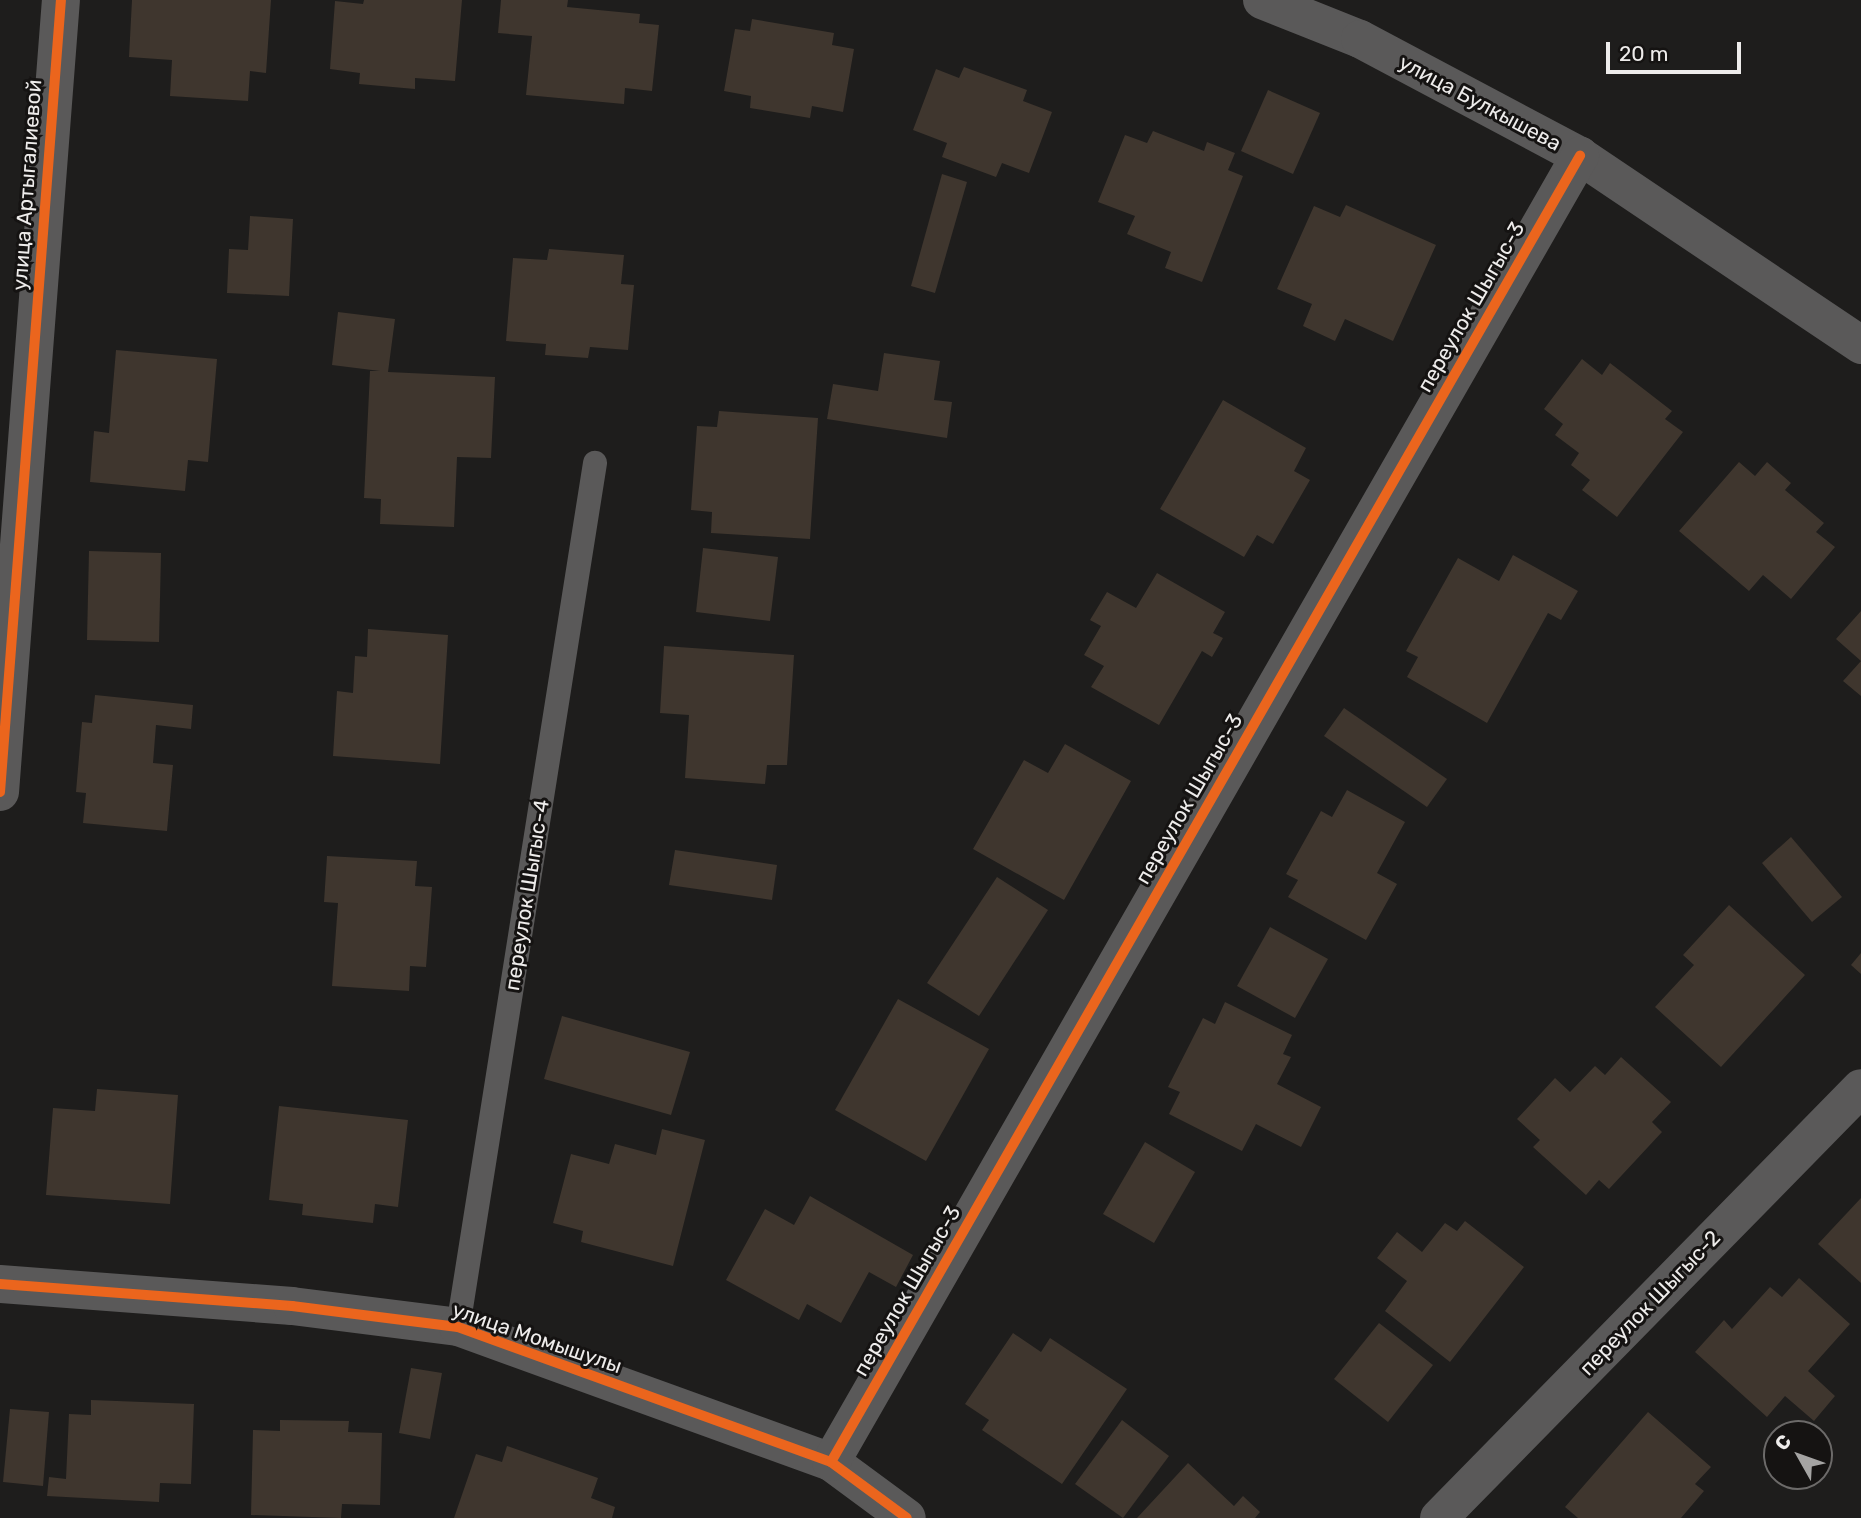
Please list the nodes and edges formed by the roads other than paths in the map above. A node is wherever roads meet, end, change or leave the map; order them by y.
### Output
1 (61, 0) edge
2 (1262, 0) edge
3 (1580, 156) junction
4 (1861, 345) edge
5 (595, 463) dead end
6 (0, 792) edge
7 (1861, 1088) edge
8 (0, 1284) edge
9 (458, 1327) junction
10 (831, 1462) junction
11 (907, 1518) edge
12 (1439, 1518) edge

1 - 6 street, улица Артыгалиевой
2 - 3 street, улица Булкышева
3 - 4 street, улица Булкышева
3 - 10 street, переулок Шыгыс-3
5 - 9 lane, переулок Шыгыс-4
7 - 12 street, переулок Шыгыс-2
8 - 9 street, улица Момышулы
9 - 10 street, улица Момышулы
10 - 11 street, улица Момышулы

